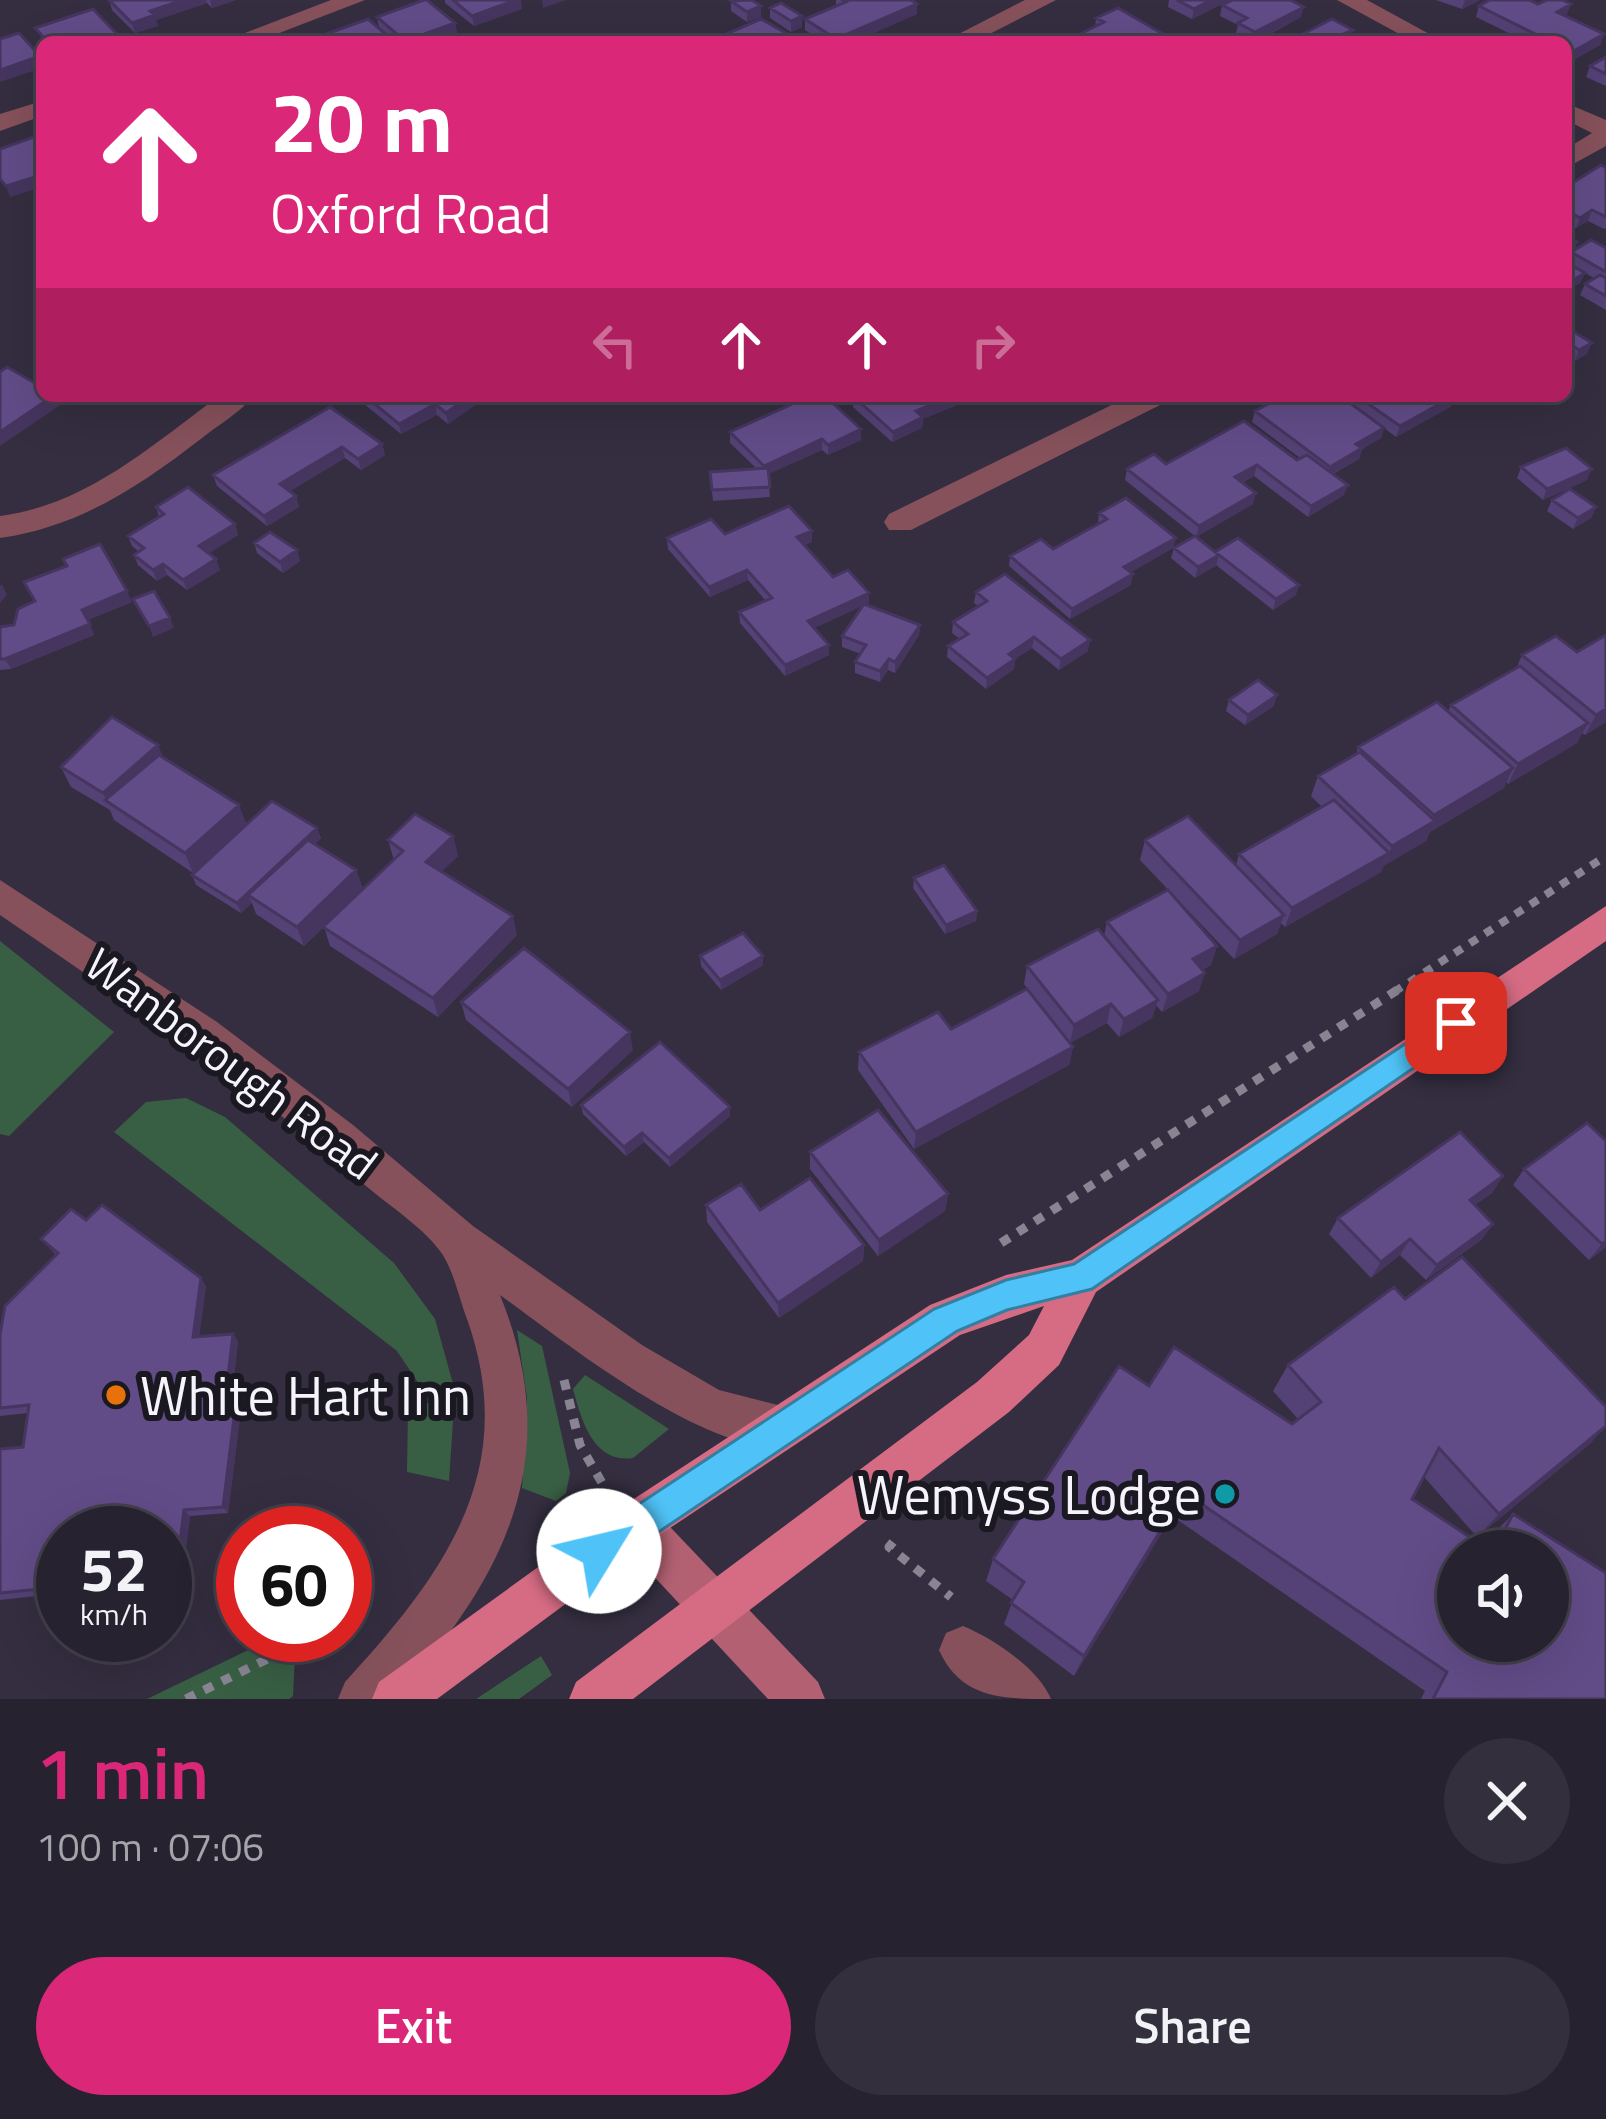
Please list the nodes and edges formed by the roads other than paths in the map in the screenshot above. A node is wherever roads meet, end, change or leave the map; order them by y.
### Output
1 (353, 0) edge
2 (1044, 0) edge
3 (1348, 0) edge
4 (250, 36) edge
5 (968, 36) edge
6 (1420, 36) edge
7 (36, 111) edge
8 (1572, 113) edge
9 (0, 123) edge
10 (1606, 133) edge
11 (1572, 156) edge
12 (229, 402) edge
13 (1142, 402) edge
14 (900, 523) dead end
15 (0, 526) edge
16 (0, 895) edge
17 (1606, 921) edge
18 (458, 1240) junction
19 (1081, 1278) junction
20 (782, 1426) junction
21 (622, 1509) junction
22 (715, 1606) junction
23 (963, 1650) dead end
24 (598, 1698) edge
25 (362, 1699) edge
26 (396, 1699) edge
27 (801, 1699) edge
28 (1027, 1699) edge

1 - 4 street
2 - 5 street
3 - 6 street
7 - 9 street
8 - 10 street
10 - 11 street
12 - 15 street
13 - 14 street
16 - 18 street, Wanborough Road
17 - 19 main road
18 - 20 street, Wanborough Road
18 - 25 street, Wanborough Road
19 - 20 main road
19 - 22 main road
20 - 21 main road
21 - 22 street
21 - 26 main road
22 - 24 main road
22 - 27 street
23 - 28 street

